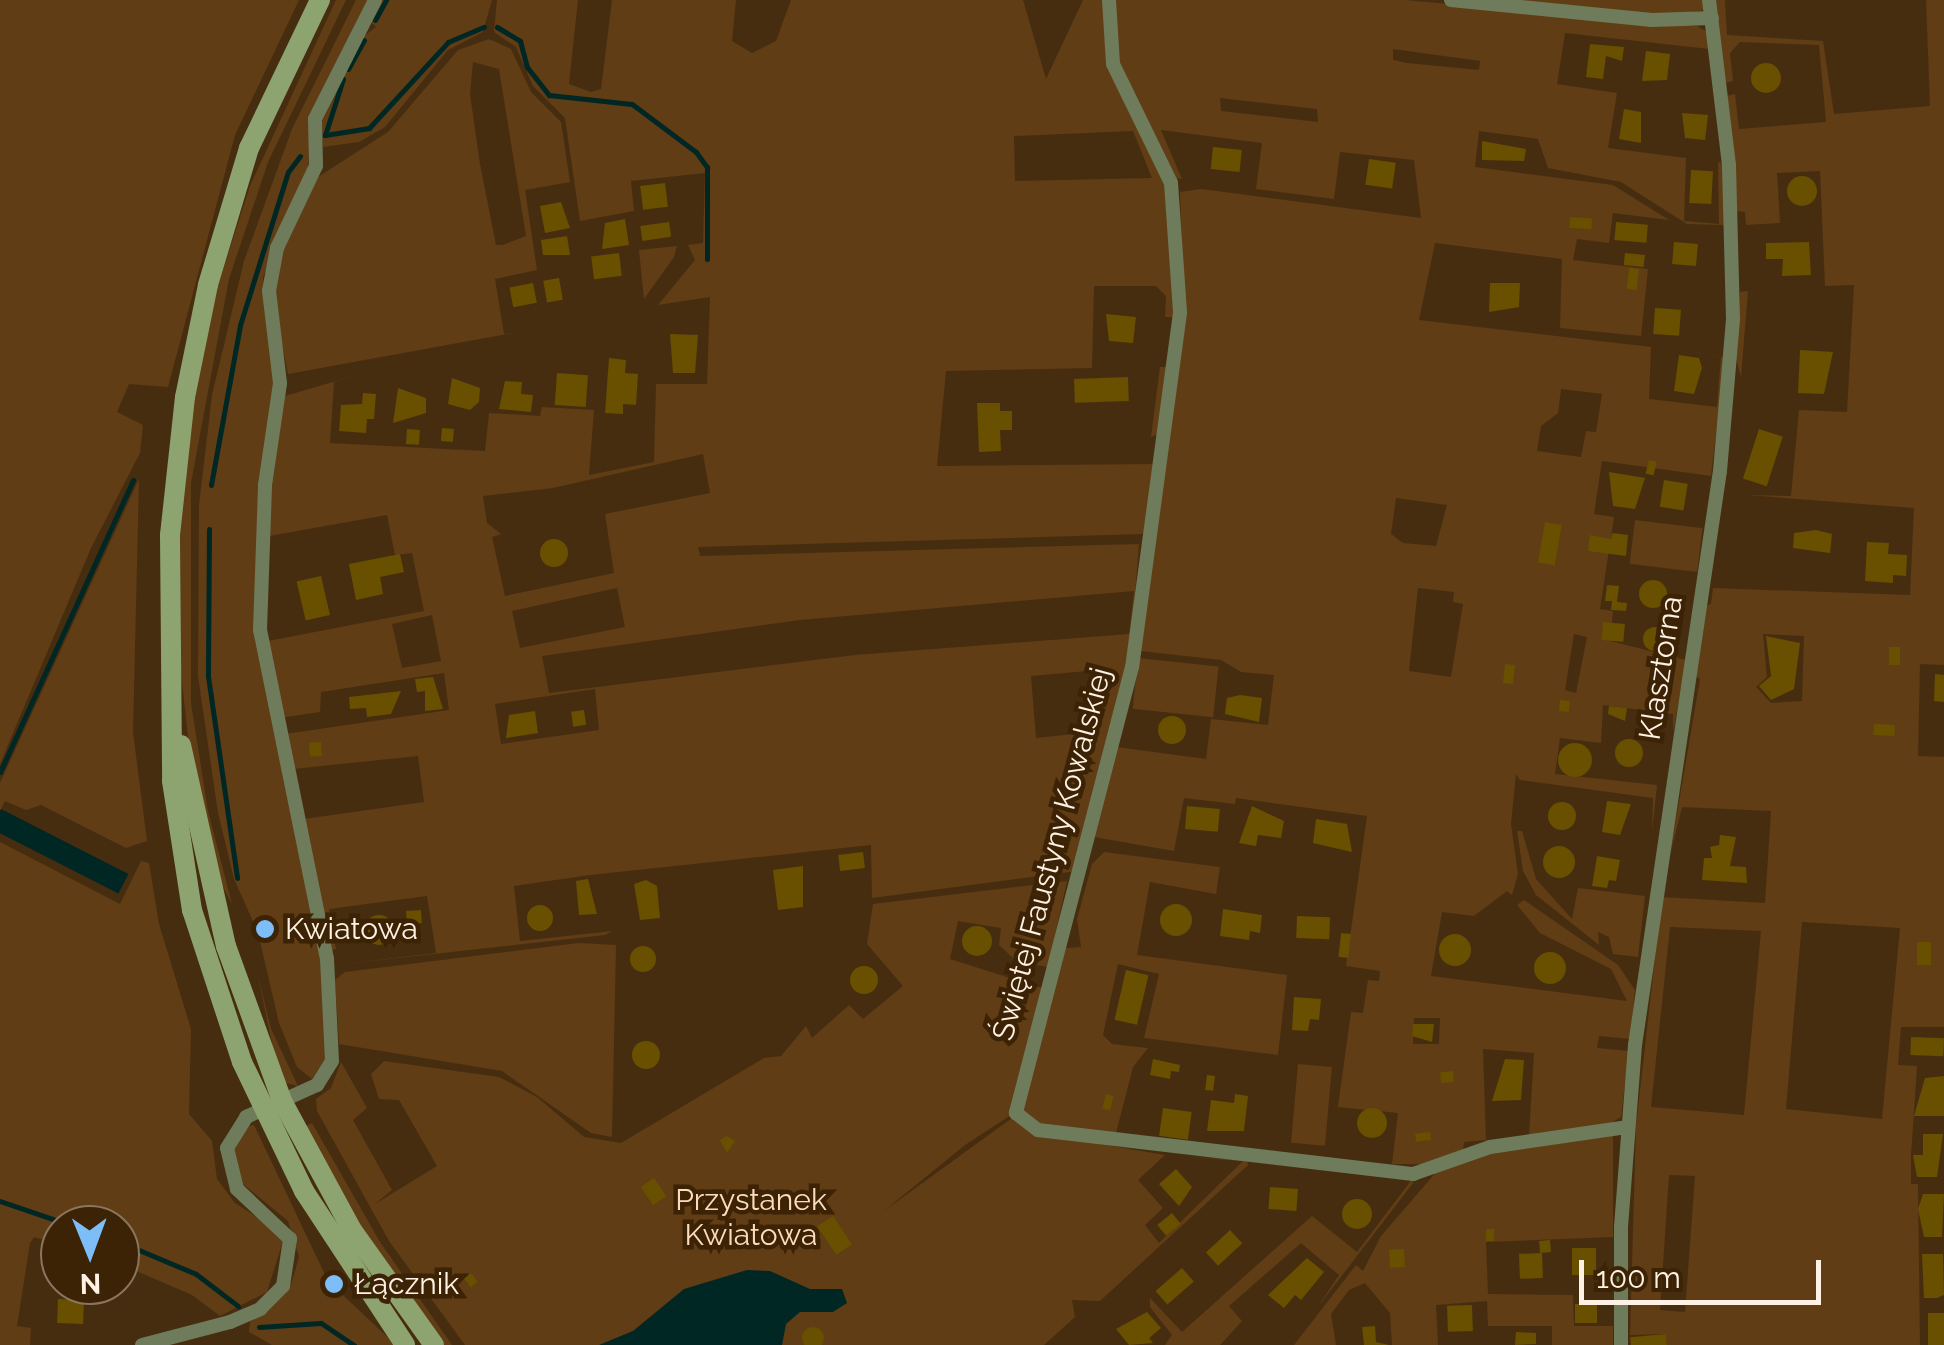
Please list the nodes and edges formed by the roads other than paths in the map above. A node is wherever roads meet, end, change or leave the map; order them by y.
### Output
1 (320, 0) edge
2 (375, 0) edge
3 (1109, 0) edge
4 (1451, 0) edge
5 (1709, 0) edge
6 (1712, 18) junction
7 (272, 1104) junction
8 (1627, 1128) junction
9 (142, 1345) edge
10 (405, 1345) edge
11 (434, 1345) edge
12 (1622, 1345) edge

1 - 7 main road
2 - 7 street
3 - 8 street, Świętej Faustyny Kowalskiej
4 - 6 street
5 - 6 street, Klasztorna
6 - 8 street, Klasztorna
7 - 9 street
7 - 10 main road
7 - 11 main road
8 - 12 street, Klasztorna

